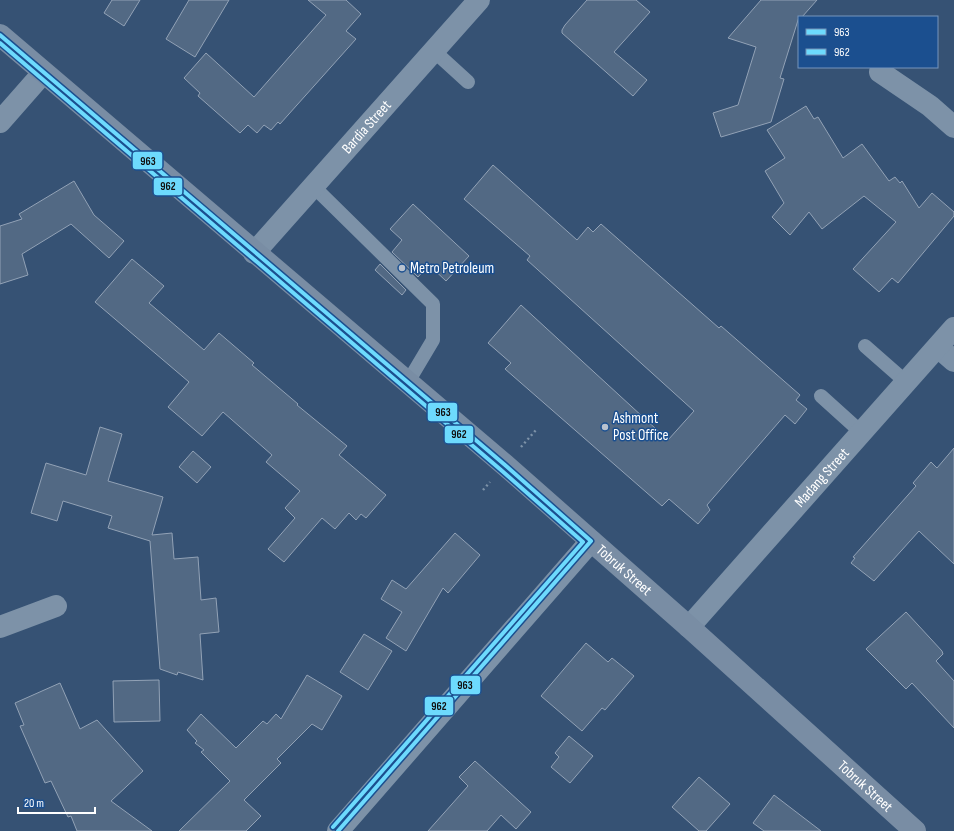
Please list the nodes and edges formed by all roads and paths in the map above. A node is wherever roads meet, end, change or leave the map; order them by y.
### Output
1 (479, 0) edge
2 (0, 35) edge
3 (434, 51) junction
4 (880, 72) dead end
5 (43, 73) junction
6 (468, 82) dead end
7 (0, 122) edge
8 (954, 127) edge
9 (313, 186) junction
10 (254, 253) junction
11 (954, 328) edge
12 (865, 346) dead end
13 (938, 347) junction
14 (954, 361) edge
15 (408, 382) junction
16 (906, 382) junction
17 (821, 396) dead end
18 (862, 432) junction
19 (591, 541) junction
20 (56, 606) dead end
21 (0, 627) edge
22 (690, 627) junction
23 (338, 831) edge
24 (915, 831) edge

1 - 3 street, Bardia Street
2 - 5 street, Tobruk Street
3 - 6 lane
3 - 9 street, Bardia Street
4 - 8 street
5 - 7 street
5 - 10 street, Tobruk Street
9 - 10 street, Bardia Street
9 - 15 lane
10 - 15 street, Tobruk Street
11 - 13 street, Madang Street
12 - 16 lane
13 - 14 street
13 - 16 street, Madang Street
15 - 19 street, Tobruk Street
16 - 18 street, Madang Street
17 - 18 lane
18 - 22 street, Madang Street
19 - 22 street, Tobruk Street
19 - 23 street
20 - 21 street
22 - 24 street, Tobruk Street

